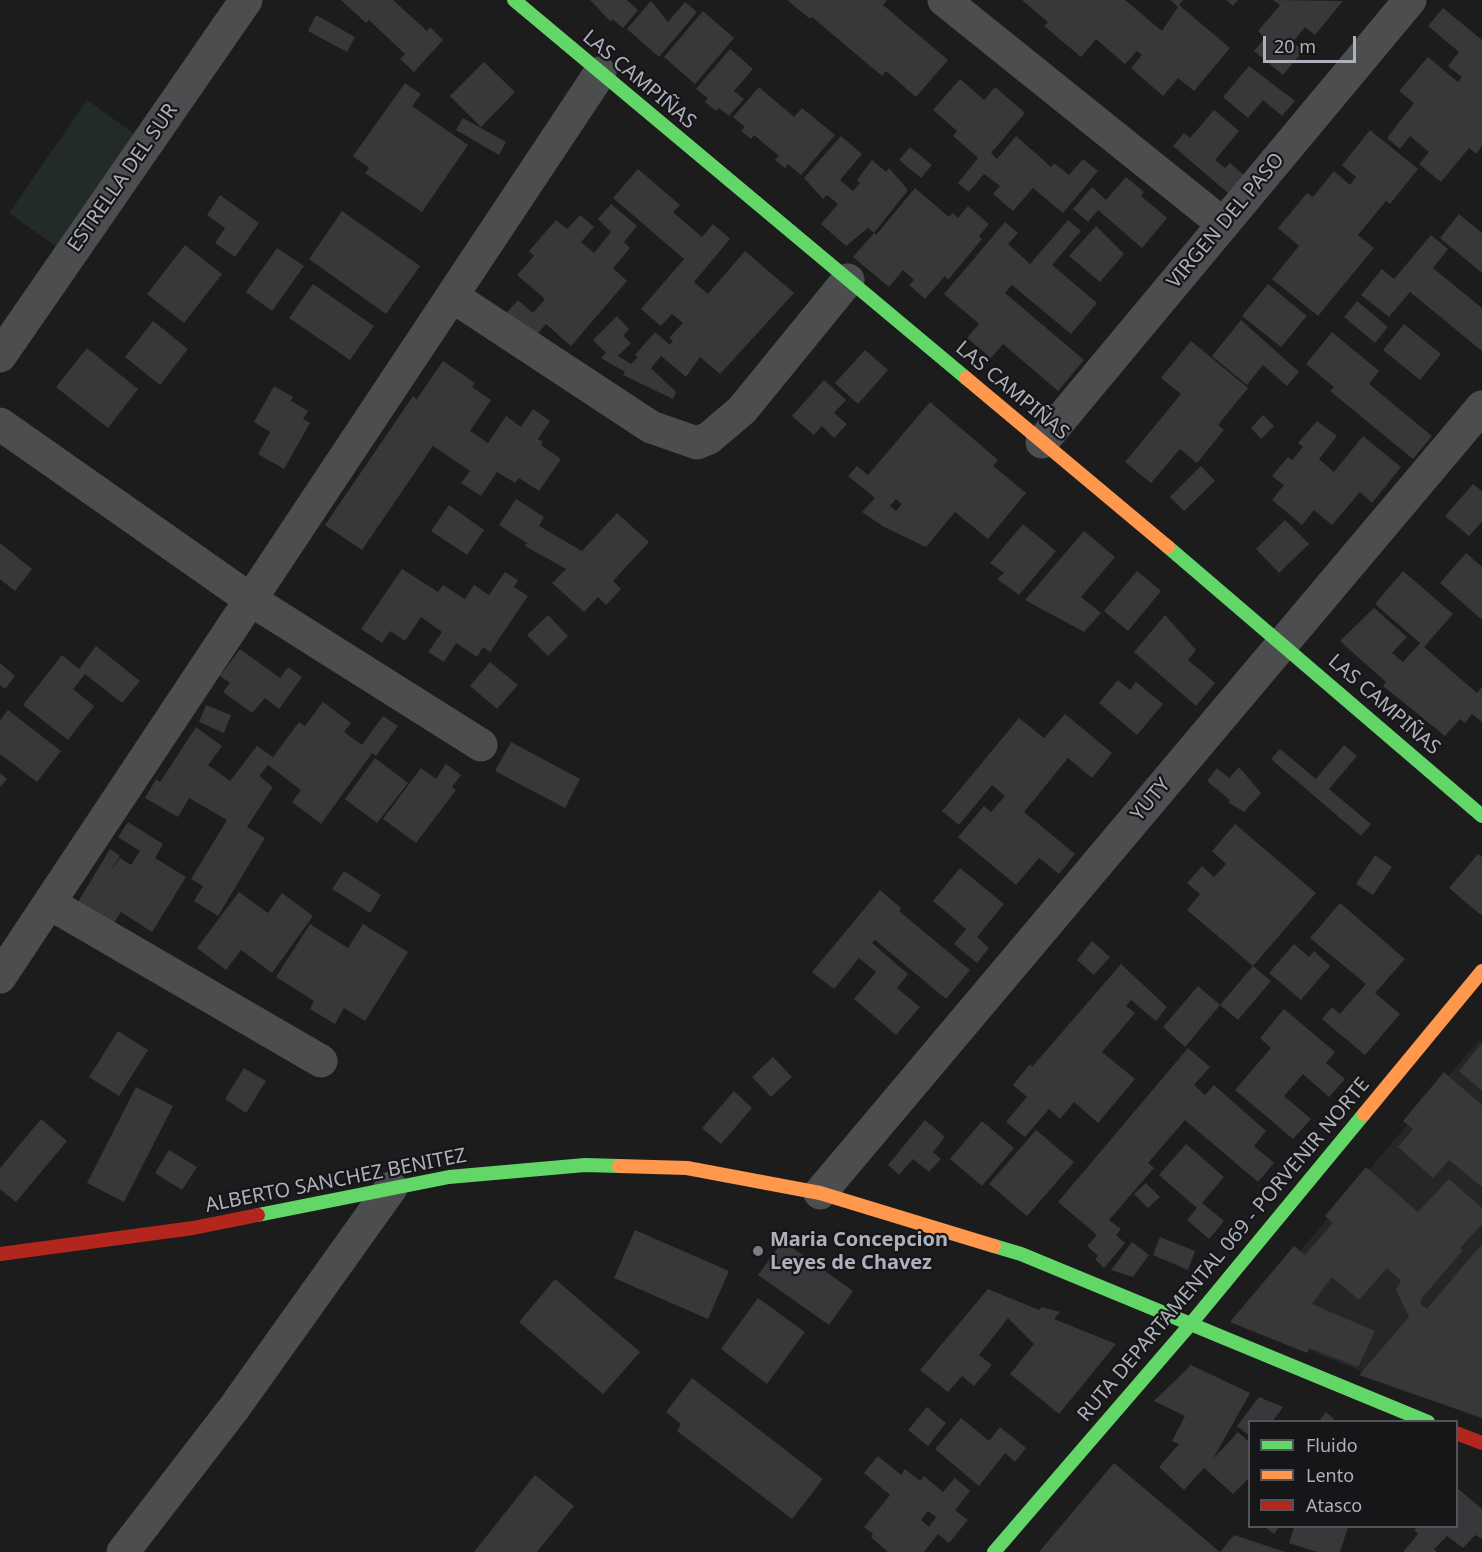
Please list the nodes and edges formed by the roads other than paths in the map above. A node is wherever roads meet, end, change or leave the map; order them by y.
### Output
1 (246, 0) edge
2 (514, 0) edge
3 (944, 0) edge
4 (1406, 1) edge
5 (600, 73) junction
6 (1223, 224) junction
7 (848, 279) junction
8 (452, 296) junction
9 (0, 356) edge
10 (1482, 407) edge
11 (0, 424) edge
12 (1042, 442) junction
13 (251, 600) junction
14 (1283, 643) junction
15 (481, 745) dead end
16 (1482, 816) edge
17 (49, 903) junction
18 (1482, 971) edge
19 (0, 977) edge
20 (321, 1061) dead end
21 (391, 1188) junction
22 (820, 1193) junction
23 (0, 1254) edge
24 (1189, 1326) junction
25 (1423, 1420) edge
26 (1458, 1434) edge
27 (1482, 1443) edge
28 (123, 1552) edge
29 (994, 1552) edge

1 - 9 street, ESTRELLA DEL SUR
2 - 5 street, LAS CAMPIÑAS
3 - 6 street
4 - 6 street, VIRGEN DEL PASO
5 - 7 street, LAS CAMPIÑAS
5 - 8 street
6 - 12 street, VIRGEN DEL PASO
7 - 8 street
7 - 12 street, LAS CAMPIÑAS
8 - 13 street
10 - 14 street, YUTY
11 - 13 street
12 - 14 street, LAS CAMPIÑAS
13 - 15 street
13 - 17 street
14 - 16 street, LAS CAMPIÑAS
14 - 22 street, YUTY
17 - 19 street
17 - 20 street
18 - 24 street, RUTA DEPARTAMENTAL 069 - PORVENIR NORTE
21 - 22 street, ALBERTO SANCHEZ BENITEZ
21 - 23 street, ALBERTO SANCHEZ BENITEZ
21 - 28 street
22 - 24 street, ALBERTO SANCHEZ BENITEZ
24 - 25 street, ALBERTO SANCHEZ BENITEZ
24 - 29 street, RUTA DEPARTAMENTAL 069 - PORVENIR NORTE
26 - 27 street

